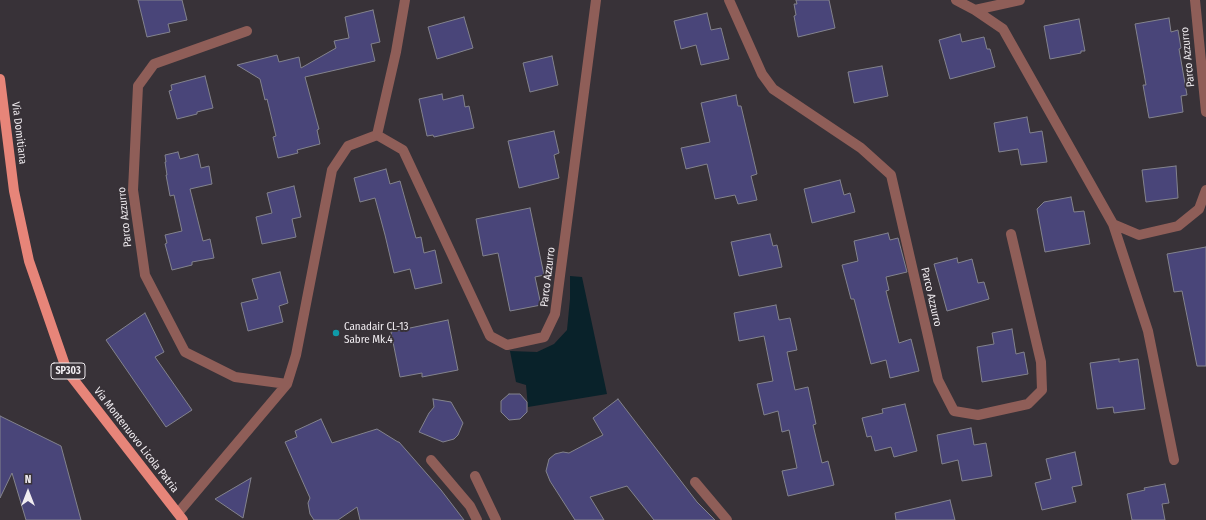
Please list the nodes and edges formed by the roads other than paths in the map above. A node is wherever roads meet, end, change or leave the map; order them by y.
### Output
1 (405, 0) edge
2 (596, 0) edge
3 (729, 0) edge
4 (956, 0) edge
5 (1020, 0) edge
6 (1195, 0) edge
7 (975, 10) junction
8 (247, 31) dead end
9 (0, 79) edge
10 (1, 94) edge
11 (1206, 112) edge
12 (377, 135) junction
13 (1206, 190) edge
14 (14, 191) joint
15 (1113, 224) junction
16 (1011, 234) dead end
17 (287, 384) junction
18 (431, 460) dead end
19 (1174, 460) dead end
20 (475, 476) dead end
21 (695, 482) dead end
22 (180, 516) edge
23 (477, 520) edge
24 (496, 520) edge
25 (728, 520) edge

1 - 12 street
2 - 12 street, Parco Azzurro
3 - 16 street, Parco Azzurro
4 - 7 street
5 - 7 street
6 - 11 street, Parco Azzurro
7 - 15 street
8 - 17 street, Parco Azzurro
9 - 10 main road, Via Domitiana / SP303
10 - 14 main road, Via Domitiana / SP303
12 - 17 street
13 - 15 street
14 - 22 main road, Via Montenuovo Licola Patria / SP303
15 - 19 street
17 - 22 street
18 - 23 street
20 - 24 street
21 - 25 street

